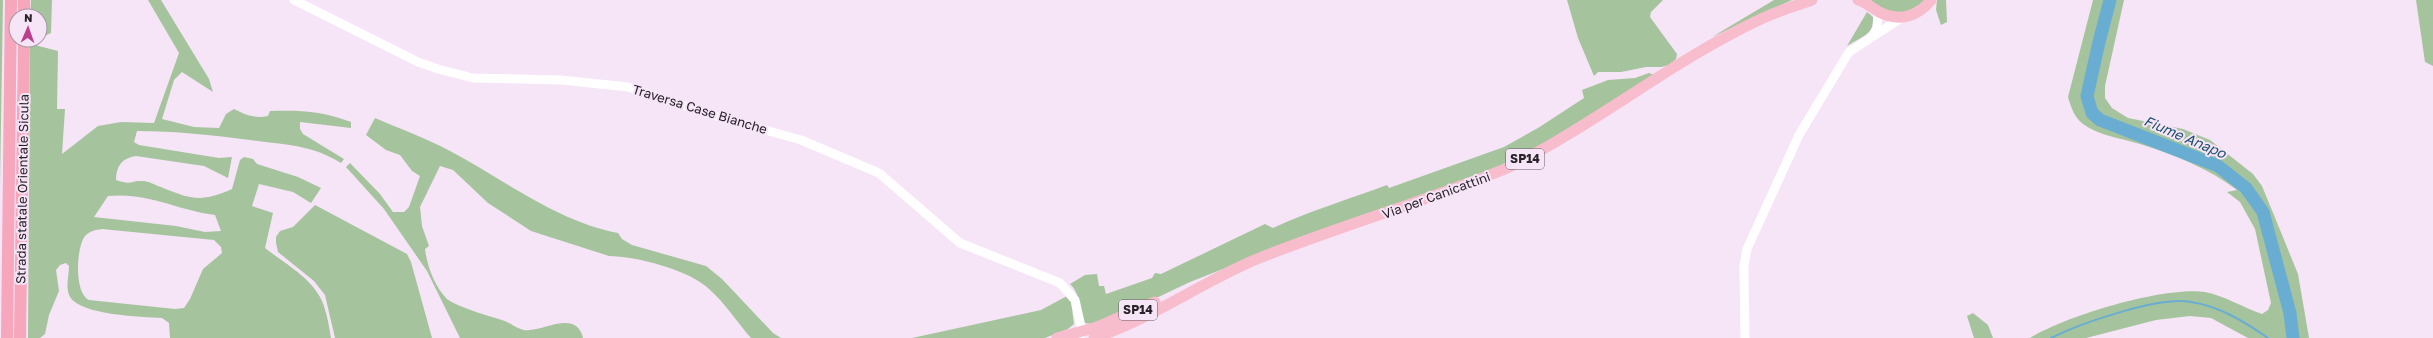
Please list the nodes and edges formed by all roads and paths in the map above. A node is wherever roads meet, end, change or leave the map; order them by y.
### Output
1 (11, 0) edge
2 (294, 0) edge
3 (1812, 0) edge
4 (1858, 0) edge
5 (1931, 0) edge
6 (1871, 5) edge
7 (1903, 17) junction
8 (1874, 35) junction
9 (24, 48) edge
10 (1218, 276) junction
11 (1080, 335) edge
12 (7, 338) edge
13 (20, 338) edge
14 (1056, 338) edge
15 (1095, 338) edge
16 (1745, 338) edge

1 - 12 highway, Strada statale Orientale Sicula
2 - 11 street, Traversa Case Bianche
3 - 10 main road, Via per Canicattini / SP14
4 - 6 main road
5 - 7 main road
6 - 7 main road
6 - 8 street
7 - 8 street
8 - 16 street
9 - 13 highway, Strada statale Orientale Sicula
10 - 11 main road, Via per Canicattini / SP14
10 - 15 main road, Via per Canicattini / SP14
11 - 14 main road, Via per Canicattini / SP14
11 - 15 street

